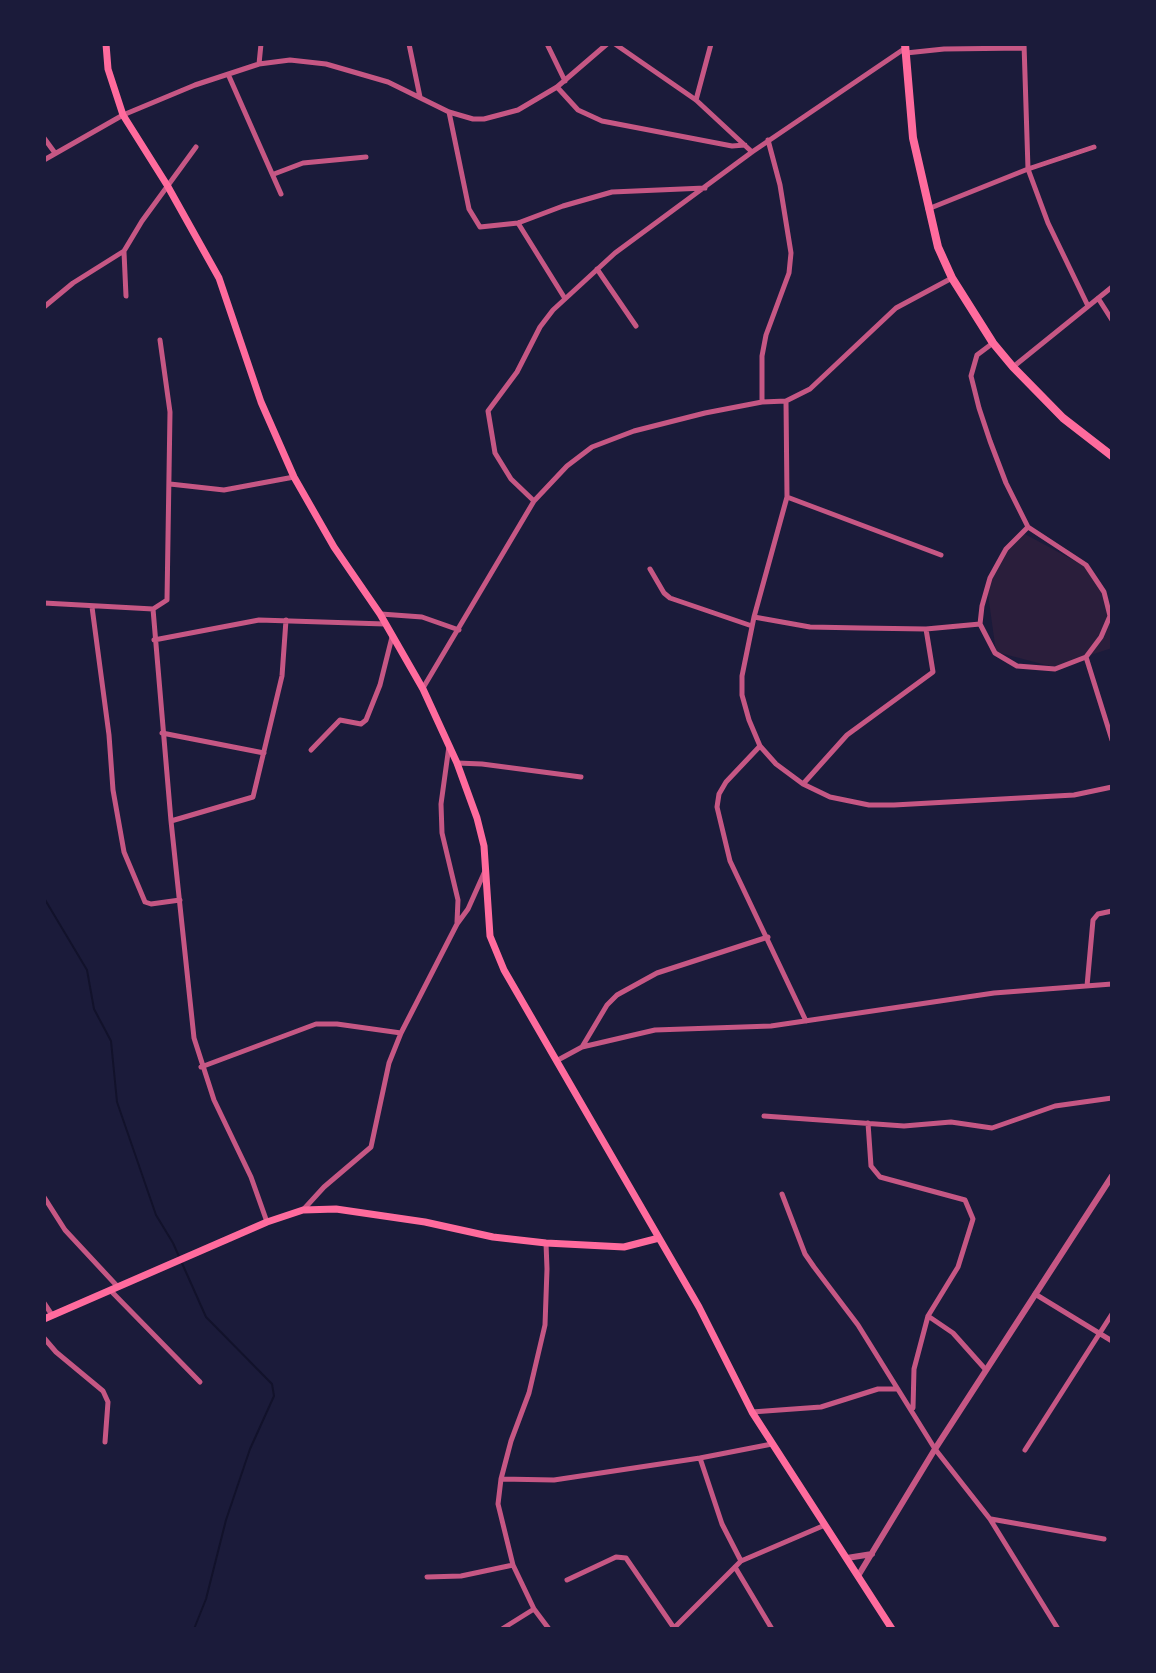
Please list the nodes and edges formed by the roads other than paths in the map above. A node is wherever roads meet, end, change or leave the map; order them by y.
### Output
1 (106, 44) edge
2 (261, 44) edge
3 (409, 44) edge
4 (547, 44) edge
5 (607, 44) edge
6 (615, 44) edge
7 (711, 44) edge
8 (1024, 46) edge
9 (905, 49) edge
10 (259, 64) junction
11 (228, 74) junction
12 (565, 81) junction
13 (557, 87) junction
14 (420, 97) junction
15 (696, 100) junction
16 (449, 112) junction
17 (123, 115) junction
18 (44, 138) edge
19 (768, 140) junction
20 (745, 145) junction
21 (196, 147) dead end
22 (1094, 147) dead end
23 (752, 152) junction
24 (55, 153) junction
25 (366, 157) dead end
26 (44, 160) edge
27 (1028, 169) junction
28 (274, 174) junction
29 (167, 185) junction
30 (706, 188) junction
31 (281, 194) dead end
32 (927, 209) junction
33 (518, 223) junction
34 (124, 251) junction
35 (597, 269) junction
36 (952, 278) junction
37 (1112, 287) edge
38 (126, 296) dead end
39 (564, 297) junction
40 (1098, 298) junction
41 (1088, 306) junction
42 (44, 307) edge
43 (1112, 320) edge
44 (636, 326) dead end
45 (160, 340) dead end
46 (993, 343) junction
47 (1013, 367) junction
48 (786, 401) junction
49 (762, 402) junction
50 (1112, 456) edge
51 (294, 477) junction
52 (170, 484) junction
53 (787, 497) junction
54 (534, 501) junction
55 (1028, 527) junction
56 (941, 555) dead end
57 (650, 569) dead end
58 (44, 603) edge
59 (92, 607) junction
60 (153, 609) junction
61 (380, 614) junction
62 (1111, 616) edge
63 (754, 617) junction
64 (286, 620) junction
65 (385, 624) junction
66 (980, 624) junction
67 (752, 626) junction
68 (926, 629) junction
69 (459, 630) junction
70 (392, 636) junction
71 (154, 640) junction
72 (1086, 657) junction
73 (423, 689) junction
74 (162, 733) junction
75 (1112, 740) edge
76 (449, 745) junction
77 (760, 746) junction
78 (311, 750) dead end
79 (264, 753) junction
80 (457, 763) junction
81 (581, 777) dead end
82 (803, 784) junction
83 (1112, 787) edge
84 (171, 821) junction
85 (485, 871) junction
86 (180, 900) junction
87 (1112, 911) edge
88 (457, 924) junction
89 (768, 937) junction
90 (1112, 984) edge
91 (1087, 986) junction
92 (806, 1021) junction
93 (401, 1033) junction
94 (582, 1047) junction
95 (558, 1060) junction
96 (201, 1067) junction
97 (1112, 1098) edge
98 (764, 1116) dead end
99 (868, 1123) junction
100 (1112, 1176) edge
101 (782, 1194) dead end
102 (44, 1197) edge
103 (303, 1210) junction
104 (267, 1222) junction
105 (659, 1238) junction
106 (546, 1243) junction
107 (114, 1289) junction
108 (1034, 1293) junction
109 (44, 1303) edge
110 (1112, 1314) edge
111 (928, 1316) junction
112 (48, 1318) edge
113 (1098, 1333) junction
114 (44, 1338) edge
115 (1112, 1341) edge
116 (986, 1370) junction
117 (888, 1376) junction
118 (200, 1382) dead end
119 (878, 1389) junction
120 (898, 1389) junction
121 (912, 1409) junction
122 (752, 1412) junction
123 (105, 1442) dead end
124 (772, 1444) junction
125 (935, 1449) junction
126 (1025, 1450) dead end
127 (700, 1458) junction
128 (501, 1479) junction
129 (990, 1519) junction
130 (825, 1525) junction
131 (1104, 1539) dead end
132 (872, 1554) junction
133 (847, 1558) junction
134 (741, 1561) junction
135 (513, 1565) junction
136 (735, 1567) junction
137 (858, 1576) junction
138 (427, 1577) dead end
139 (567, 1580) dead end
140 (534, 1609) junction
141 (674, 1628) edge
142 (502, 1629) edge
143 (549, 1629) edge
144 (772, 1629) edge
145 (892, 1629) edge
146 (1058, 1629) edge

1 - 17 main road
2 - 10 street
3 - 14 street
4 - 12 street
5 - 12 street
6 - 15 street
7 - 15 street
8 - 9 street
8 - 27 street
9 - 19 street
9 - 32 highway
10 - 11 street
10 - 14 street
11 - 17 street
11 - 28 street
12 - 13 street
13 - 16 street
13 - 20 street
14 - 16 street
15 - 20 street
16 - 33 street
17 - 24 street
17 - 29 main road
18 - 24 street
19 - 23 street
19 - 49 street
20 - 23 street
21 - 29 street
22 - 27 street
23 - 30 street
24 - 26 street
25 - 28 street
27 - 32 street
27 - 41 street
28 - 31 street
29 - 34 street
29 - 51 main road
30 - 33 street
30 - 35 street
32 - 36 highway
33 - 39 street
34 - 38 street
34 - 42 street
35 - 39 street
35 - 44 street
36 - 46 highway
36 - 48 street
37 - 40 street
39 - 54 street
40 - 41 street
40 - 43 street
41 - 47 street
45 - 52 street
46 - 47 highway
46 - 55 street
47 - 50 highway
48 - 49 street
48 - 53 street
49 - 54 street
51 - 52 street
51 - 61 main road
52 - 60 street
53 - 56 street
53 - 63 street
54 - 69 street
55 - 62 street
55 - 66 street
57 - 67 street
58 - 59 street
59 - 60 street
59 - 86 street
60 - 71 street
61 - 65 main road
61 - 69 street
62 - 72 street
63 - 67 street
63 - 68 street
64 - 65 street
64 - 71 street
64 - 79 street
65 - 70 main road
66 - 68 street
66 - 72 street
67 - 77 street
68 - 82 street
69 - 73 street
70 - 73 main road
70 - 78 street
71 - 74 street
72 - 75 street
73 - 76 main road
74 - 79 street
74 - 84 street
76 - 80 main road
76 - 88 street
77 - 82 street
77 - 89 street
79 - 84 street
80 - 81 street
80 - 85 main road
82 - 83 street
84 - 86 street
85 - 88 street
85 - 95 main road
86 - 96 street
87 - 91 street
88 - 93 street
89 - 92 street
89 - 94 street
90 - 91 street
91 - 92 street
92 - 94 street
93 - 96 street
93 - 103 street
94 - 95 street
95 - 105 main road
96 - 104 street
97 - 99 street
98 - 99 street
99 - 111 street
100 - 108 street
101 - 117 street
102 - 107 street
103 - 104 main road
103 - 106 main road
104 - 107 main road
105 - 106 main road
105 - 122 main road
106 - 128 street
107 - 112 main road
107 - 118 street
108 - 113 street
108 - 116 street
109 - 112 street
110 - 113 street
111 - 116 street
111 - 121 street
113 - 115 street
113 - 126 street
114 - 123 street
116 - 125 street
117 - 119 street
117 - 120 street
119 - 120 street
119 - 122 street
120 - 121 street
121 - 125 street
122 - 124 main road
124 - 127 street
124 - 130 main road
125 - 129 street
125 - 132 street
127 - 128 street
127 - 134 street
128 - 135 street
129 - 131 street
129 - 146 street
130 - 133 main road
130 - 134 street
132 - 133 street
132 - 137 street
133 - 137 main road
134 - 136 street
135 - 138 street
135 - 140 street
136 - 141 street
136 - 144 street
137 - 145 main road
139 - 141 street
140 - 142 street
140 - 143 street

